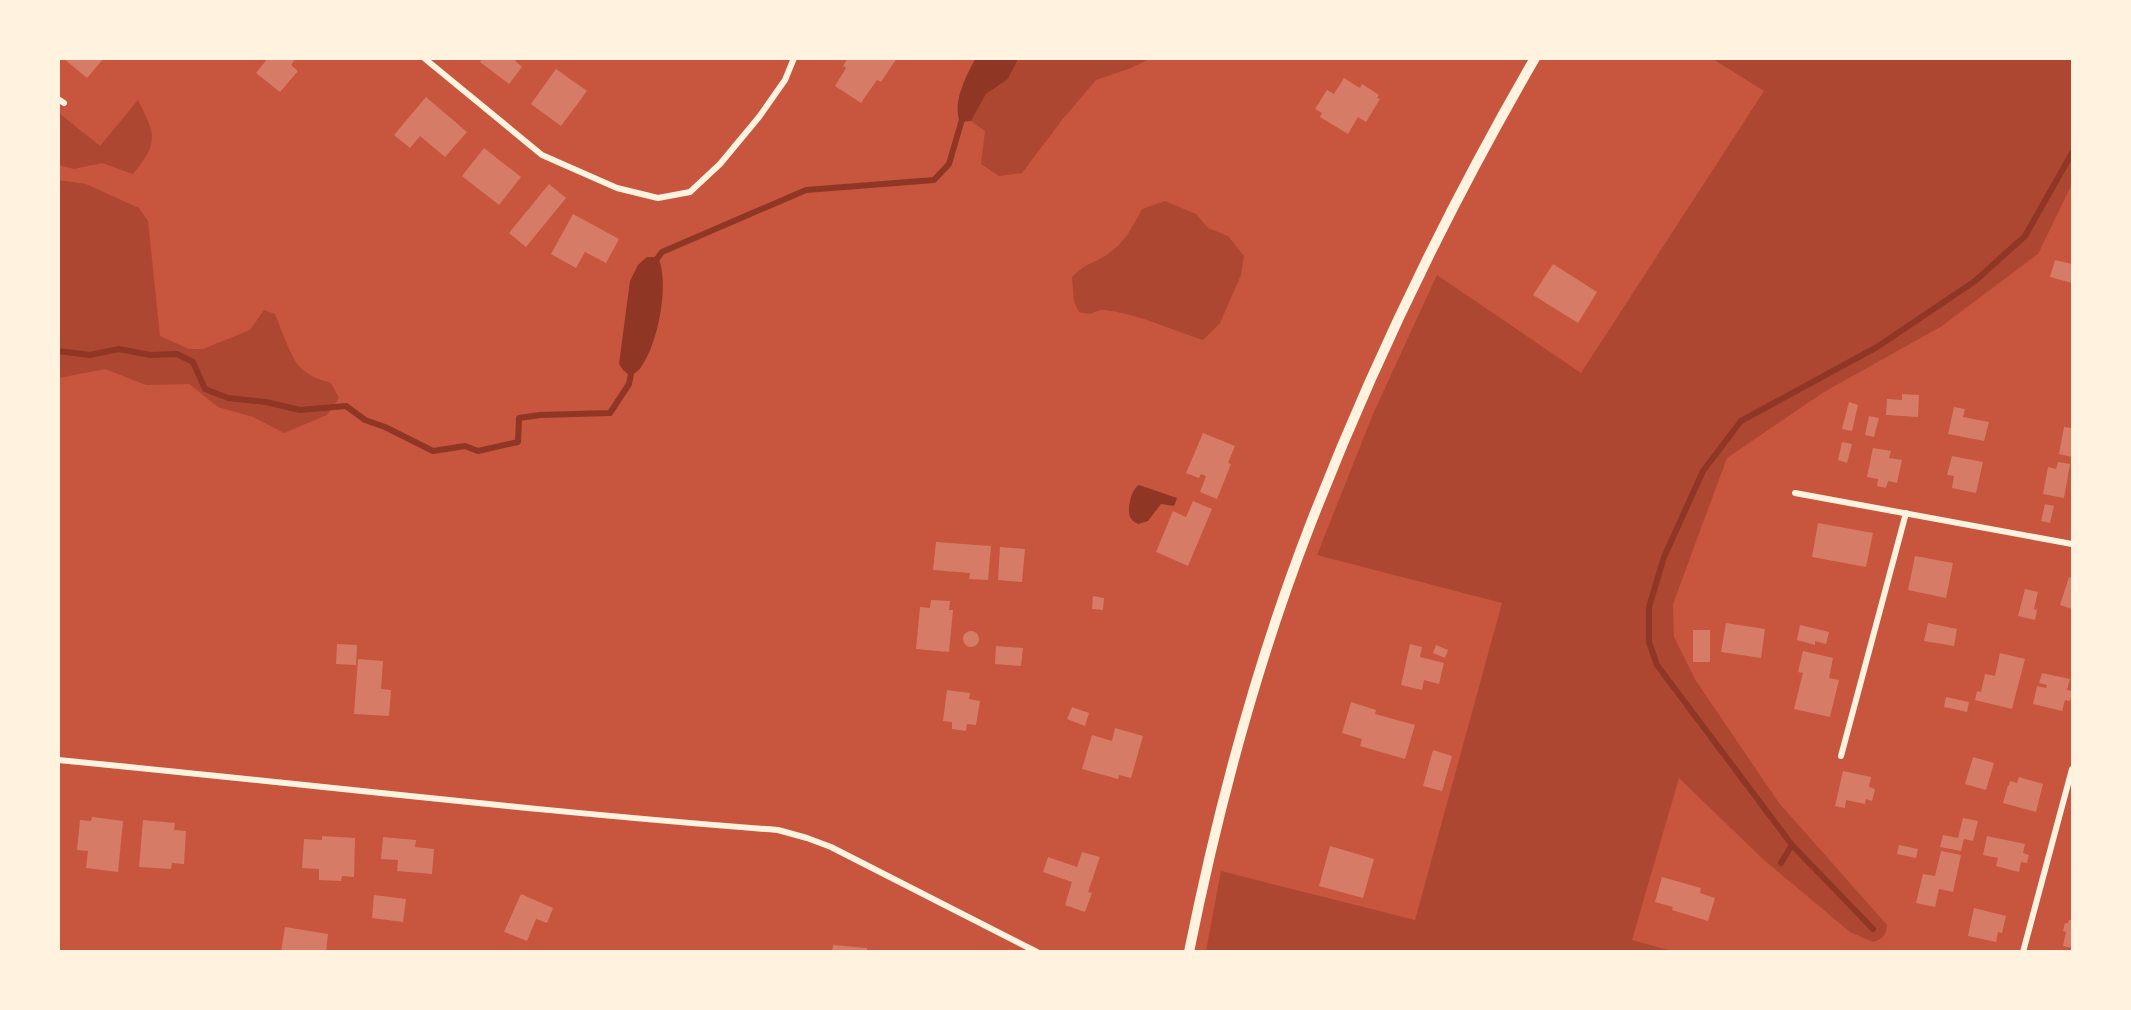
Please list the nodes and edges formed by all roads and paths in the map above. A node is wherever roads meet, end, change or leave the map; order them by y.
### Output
1 (424, 58) edge
2 (794, 58) edge
3 (1535, 58) edge
4 (1796, 493) dead end
5 (1906, 513) junction
6 (2073, 544) edge
7 (1841, 756) dead end
8 (58, 760) edge
9 (2073, 769) edge
10 (1036, 951) edge
11 (1188, 951) edge
12 (2023, 951) edge

1 - 2 street
3 - 11 street
4 - 5 street
5 - 6 street
5 - 7 street
8 - 10 street
9 - 12 street

